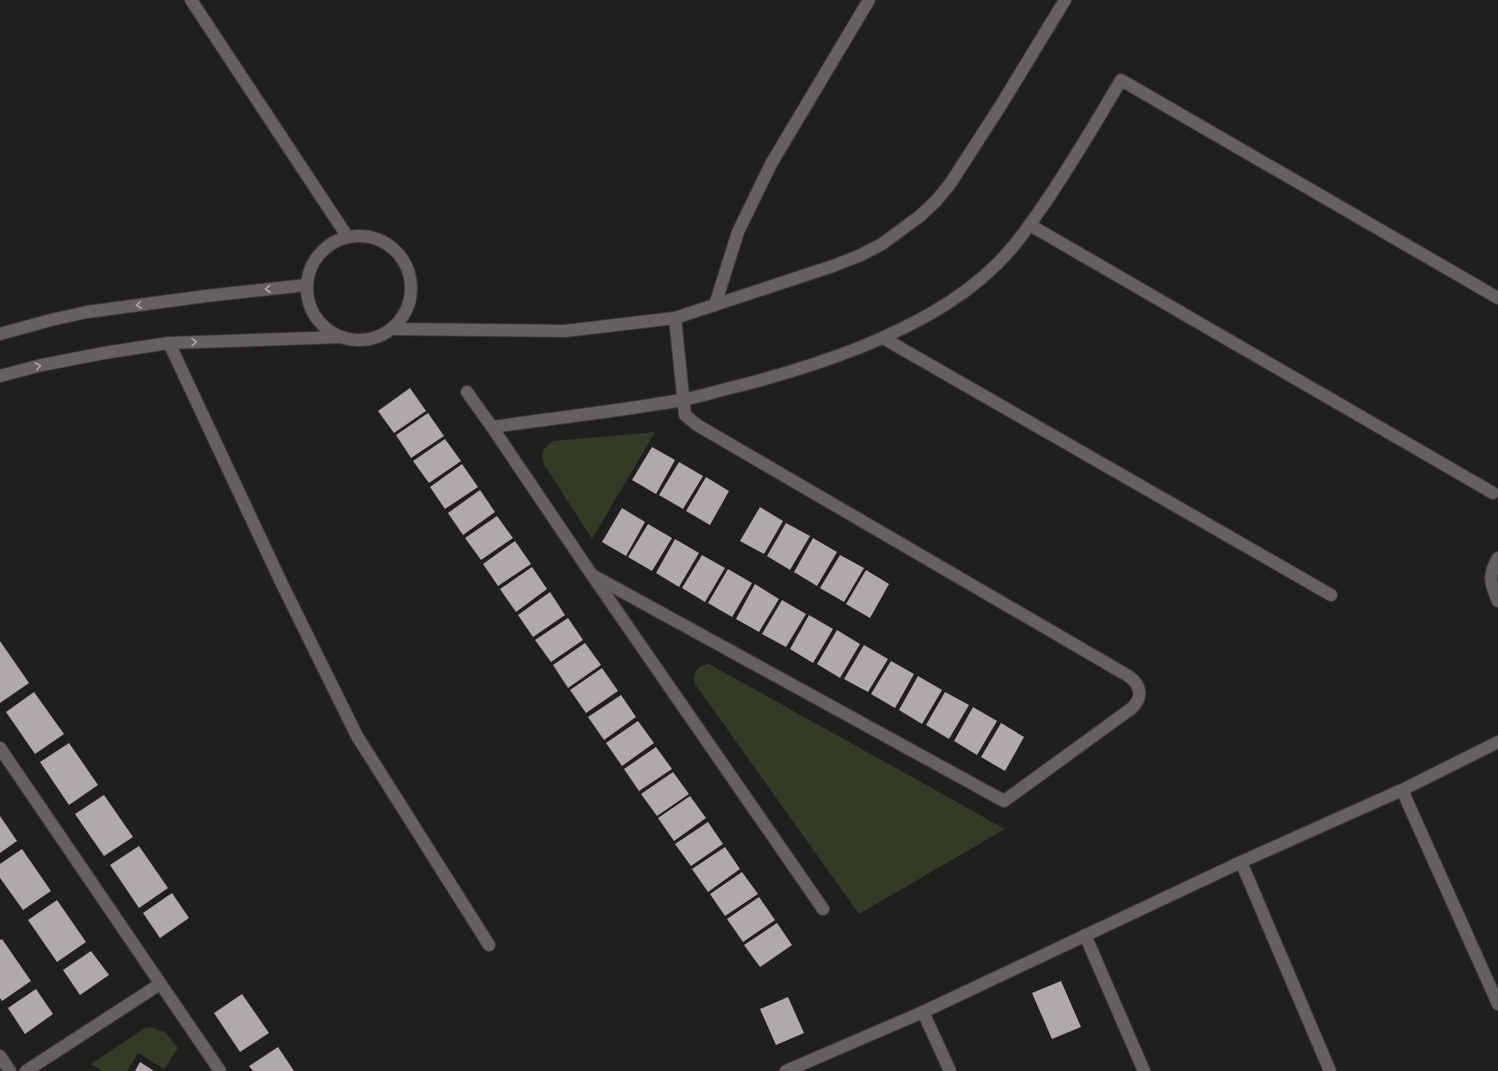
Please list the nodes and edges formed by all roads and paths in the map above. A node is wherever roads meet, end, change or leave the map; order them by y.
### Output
1 (192, 0) edge
2 (869, 0) edge
3 (1065, 0) edge
4 (1030, 225) junction
5 (347, 236) junction
6 (306, 285) junction
7 (1498, 298) edge
8 (715, 305) junction
9 (675, 318) junction
10 (392, 329) junction
11 (0, 334) edge
12 (342, 337) junction
13 (883, 338) junction
14 (168, 343) junction
15 (0, 376) edge
16 (467, 392) dead end
17 (683, 400) junction
18 (492, 427) junction
19 (1494, 493) dead end
20 (1498, 558) edge
21 (592, 575) junction
22 (1330, 595) dead end
23 (1498, 600) edge
24 (1498, 742) edge
25 (0, 748) edge
26 (1402, 790) junction
27 (1241, 862) junction
28 (823, 909) dead end
29 (1085, 935) junction
30 (489, 945) dead end
31 (160, 984) junction
32 (1498, 1004) edge
33 (923, 1012) junction
34 (0, 1056) edge
35 (10, 1071) edge
36 (26, 1071) edge
37 (220, 1071) edge
38 (786, 1071) edge
39 (950, 1071) edge
40 (1144, 1071) edge
41 (1330, 1071) edge

1 - 5 street
2 - 8 street
3 - 8 street
4 - 7 street
4 - 13 street
4 - 19 street
5 - 6 street
5 - 10 street
6 -> 11 street
6 - 12 street
8 - 9 street
9 - 10 street
9 - 17 street
10 - 12 street
14 -> 12 street
13 - 17 street
13 - 22 street
15 -> 14 street
14 - 30 street
16 - 18 street
17 - 18 street
17 - 21 street
18 - 21 street
20 - 23 street
21 - 28 street
24 - 26 street
25 - 31 street
26 - 27 street
26 - 32 street
27 - 29 street
27 - 41 street
29 - 33 street
29 - 40 street
31 - 36 street
31 - 37 street
33 - 38 street
33 - 39 street
34 - 35 street

